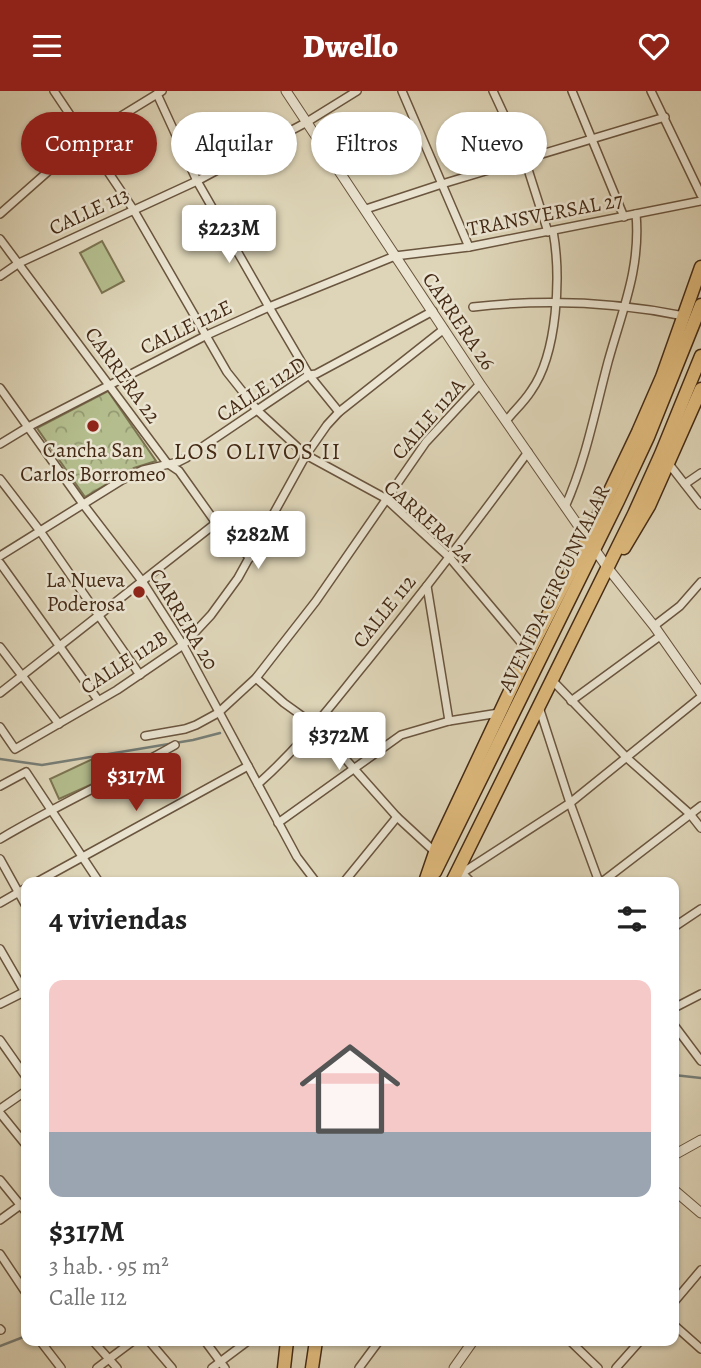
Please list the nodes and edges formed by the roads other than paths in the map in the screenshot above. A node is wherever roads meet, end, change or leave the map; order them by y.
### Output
1 (54, 91) edge
2 (286, 91) edge
3 (357, 91) edge
4 (402, 91) edge
5 (493, 91) edge
6 (572, 91) edge
7 (651, 91) edge
8 (159, 93) edge
9 (69, 112) edge
10 (128, 112) edge
11 (503, 112) edge
12 (666, 117) junction
13 (307, 122) junction
14 (592, 140) junction
15 (547, 153) edge
16 (44, 175) edge
17 (111, 175) edge
18 (473, 175) edge
19 (530, 175) edge
20 (197, 181) junction
21 (442, 184) junction
22 (701, 195) edge
23 (701, 201) edge
24 (133, 209) junction
25 (366, 209) junction
26 (0, 213) edge
27 (636, 214) junction
28 (624, 217) junction
29 (551, 231) junction
30 (0, 239) edge
31 (469, 247) junction
32 (395, 256) junction
33 (19, 263) junction
34 (701, 267) edge
35 (0, 276) edge
36 (556, 302) junction
37 (701, 305) edge
38 (269, 307) junction
39 (472, 307) dead end
40 (626, 307) junction
41 (433, 311) junction
42 (685, 316) junction
43 (444, 330) junction
44 (206, 335) junction
45 (701, 356) edge
46 (309, 375) junction
47 (481, 384) junction
48 (110, 385) junction
49 (0, 388) edge
50 (701, 389) edge
51 (258, 411) junction
52 (339, 412) junction
53 (506, 421) junction
54 (28, 427) junction
55 (0, 444) edge
56 (528, 452) junction
57 (306, 455) junction
58 (167, 463) junction
59 (669, 464) junction
60 (701, 473) edge
61 (0, 479) edge
62 (685, 484) junction
63 (385, 498) junction
64 (83, 504) junction
65 (701, 505) edge
66 (565, 507) junction
67 (216, 523) junction
68 (40, 531) junction
69 (591, 542) junction
70 (0, 556) edge
71 (250, 558) junction
72 (450, 558) junction
73 (0, 563) edge
74 (607, 567) junction
75 (142, 581) junction
76 (701, 582) edge
77 (427, 586) junction
78 (99, 617) junction
79 (654, 627) junction
80 (660, 636) junction
81 (183, 645) junction
82 (0, 647) edge
83 (60, 648) junction
84 (529, 652) junction
85 (140, 675) junction
86 (23, 677) junction
87 (256, 678) junction
88 (551, 679) junction
89 (0, 693) edge
90 (701, 695) edge
91 (98, 700) junction
92 (571, 701) junction
93 (539, 706) junction
94 (218, 713) junction
95 (500, 713) junction
96 (449, 722) junction
97 (59, 724) junction
98 (316, 726) junction
99 (0, 727) edge
100 (145, 736) dead end
101 (175, 745) dead end
102 (627, 758) junction
103 (248, 766) junction
104 (356, 769) junction
105 (258, 783) junction
106 (0, 786) edge
107 (570, 803) junction
108 (701, 806) edge
109 (51, 809) junction
110 (690, 814) junction
111 (397, 817) junction
112 (278, 823) junction
113 (701, 828) edge
114 (0, 839) edge
115 (435, 852) junction
116 (82, 858) junction
117 (0, 859) edge
118 (457, 875) edge
119 (46, 877) edge
120 (95, 877) edge
121 (312, 877) edge
122 (348, 877) edge
123 (429, 877) edge
124 (431, 877) edge
125 (598, 877) edge
126 (607, 877) edge
127 (21, 890) edge
128 (18, 892) junction
129 (21, 897) edge
130 (0, 903) edge
131 (701, 909) edge
132 (679, 924) edge
133 (0, 949) edge
134 (21, 984) edge
135 (21, 994) edge
136 (701, 994) edge
137 (0, 1004) edge
138 (679, 1005) edge
139 (679, 1032) edge
140 (0, 1040) edge
141 (701, 1061) edge
142 (21, 1070) edge
143 (21, 1095) edge
144 (0, 1111) edge
145 (21, 1138) edge
146 (701, 1140) edge
147 (679, 1152) edge
148 (0, 1179) edge
149 (679, 1194) edge
150 (21, 1203) edge
151 (21, 1208) edge
152 (701, 1213) edge
153 (0, 1220) edge
154 (0, 1254) edge
155 (701, 1270) edge
156 (21, 1283) edge
157 (679, 1296) edge
158 (679, 1329) edge
159 (44, 1346) edge
160 (97, 1346) edge
161 (126, 1346) edge
162 (153, 1346) edge
163 (209, 1346) edge
164 (243, 1346) edge
165 (286, 1346) edge
166 (315, 1346) edge
167 (375, 1346) edge
168 (469, 1346) edge
169 (575, 1346) edge
170 (636, 1346) edge
171 (701, 1349) edge
172 (109, 1359) junction
173 (222, 1365) edge
174 (61, 1368) edge
175 (97, 1368) edge
176 (117, 1368) edge
177 (172, 1368) edge
178 (212, 1368) edge
179 (284, 1368) edge
180 (312, 1368) edge
181 (359, 1368) edge
182 (454, 1368) edge
183 (598, 1368) edge
184 (616, 1368) edge

1 - 9 street, CARRERA 24
2 - 13 street, CARRERA 26
3 - 13 street, CALLE 113
4 - 21 street
5 - 11 street
6 - 14 street
7 - 12 street
8 - 10 street
8 - 20 street
12 - 14 street
12 - 22 street
13 - 20 street, CALLE 113
13 - 25 street, CARRERA 26
14 - 15 street
14 - 28 street
16 - 26 street
17 - 24 street, CARRERA 24
18 - 21 street
19 - 29 street
20 - 24 street, CALLE 113
20 - 38 street
21 - 25 street
21 - 31 street
23 - 27 street, TRANSVERSAL 27
24 - 33 street, CALLE 113
24 - 44 street, CARRERA 24
25 - 32 street, CARRERA 26
27 - 28 street, TRANSVERSAL 27
27 - 40 street
28 - 29 street, TRANSVERSAL 27
29 - 31 street, TRANSVERSAL 27
29 - 36 street
30 - 33 street, CARRERA 22
31 - 32 street, TRANSVERSAL 27
32 - 38 street, CALLE 112E
32 - 41 street, CARRERA 26
33 - 35 street, CALLE 113
33 - 48 street, CARRERA 22
34 - 42 highway
36 - 39 street
36 - 40 street
36 - 53 street
37 - 69 highway, AVENIDA CIRCUNVALAR
38 - 44 street, CALLE 112E
38 - 46 street
40 - 42 street
40 - 66 street
41 - 43 street, CARRERA 26
41 - 46 street, CALLE 112D
42 - 69 highway
43 - 47 street, CARRERA 26
43 - 52 street, CALLE 112B
44 - 48 street, CALLE 112E
44 - 51 street, CARRERA 24
45 - 74 highway, AVENIDA CIRCUNVALAR
46 - 51 street, CALLE 112D
46 - 52 street
47 - 53 street, CARRERA 26
47 - 63 street, CALLE 112A
48 - 54 street, CALLE 112E
48 - 58 street, CARRERA 22
49 - 54 street, CARRERA 20
50 - 59 highway
51 - 57 street, CARRERA 24
51 - 58 street, CALLE 112D
52 - 57 street, CALLE 112B
53 - 56 street, CARRERA 26
54 - 55 street, CALLE 112E
54 - 64 street, CARRERA 20
56 - 66 street, CARRERA 26
56 - 72 street, CALLE 112
57 - 63 street, CARRERA 24
57 - 71 street, CALLE 112B
58 - 64 street, CALLE 112D
58 - 67 street, CARRERA 22
59 - 62 street
59 - 74 highway
60 - 62 street
61 - 68 street
62 - 65 street
63 - 72 street, CARRERA 24
63 - 87 street, CALLE 112A
64 - 68 street, CALLE 112D
64 - 75 street, CARRERA 20
66 - 69 street, CARRERA 26
67 - 71 street, CARRERA 22
67 - 75 street
68 - 70 street, CALLE 112D
68 - 78 street
69 - 74 street, CARRERA 26
69 - 84 highway
69 - 124 highway, AVENIDA CIRCUNVALAR
71 - 81 street, CALLE 112B
72 - 77 street, CALLE 112
72 - 84 street, CARRERA 24
73 - 83 street
74 - 79 street, CARRERA 26
74 - 88 highway, AVENIDA CIRCUNVALAR
75 - 78 street
75 - 81 street, CARRERA 20
76 - 79 street
77 - 96 street
77 - 98 street, CALLE 112
78 - 83 street
78 - 85 street
79 - 80 street, CARRERA 26
80 - 90 street, CARRERA 26
80 - 92 street
81 - 85 street, CALLE 112B
81 - 94 street, CARRERA 20
82 - 86 street
83 - 86 street
83 - 91 street
84 - 95 highway
85 - 91 street, CALLE 112B
86 - 89 street
86 - 97 street
87 - 94 street, CALLE 112A
87 - 98 street
88 - 92 street
88 - 93 highway, AVENIDA CIRCUNVALAR
90 - 102 street
91 - 97 street, CALLE 112B
92 - 102 street
93 - 107 street
93 - 118 highway, AVENIDA CIRCUNVALAR
94 - 100 street, CALLE 112A
94 - 103 street, CARRERA 20
95 - 96 street
95 - 115 highway
96 - 104 street
97 - 99 street, CALLE 112B
98 - 104 street
98 - 105 street, CALLE 112
101 - 109 street
102 - 107 street
102 - 110 street
103 - 105 street, CARRERA 20
103 - 116 street
104 - 111 street
104 - 112 street
105 - 112 street, CARRERA 20
106 - 109 street
107 - 118 street
107 - 125 street
108 - 110 street
109 - 114 street
109 - 116 street
110 - 113 street
110 - 126 street
111 - 115 street
111 - 122 street
112 - 121 street, CARRERA 20
115 - 123 highway
116 - 119 street
116 - 120 street
117 - 128 street
127 - 128 street
128 - 129 street
128 - 130 street
131 - 132 street
133 - 134 street
135 - 137 street
136 - 138 street
139 - 141 street
140 - 142 street
143 - 144 street
144 - 145 street
146 - 147 street
148 - 150 street
149 - 152 street
151 - 153 street
154 - 156 street
155 - 157 street
158 - 171 street
159 - 174 street
160 - 172 street
161 - 172 street
162 - 177 street
163 - 173 street
164 - 173 street
165 - 179 highway
166 - 180 highway
167 - 181 street
168 - 182 street
169 - 183 street
170 - 184 street
172 - 175 street
172 - 176 street
173 - 178 street

